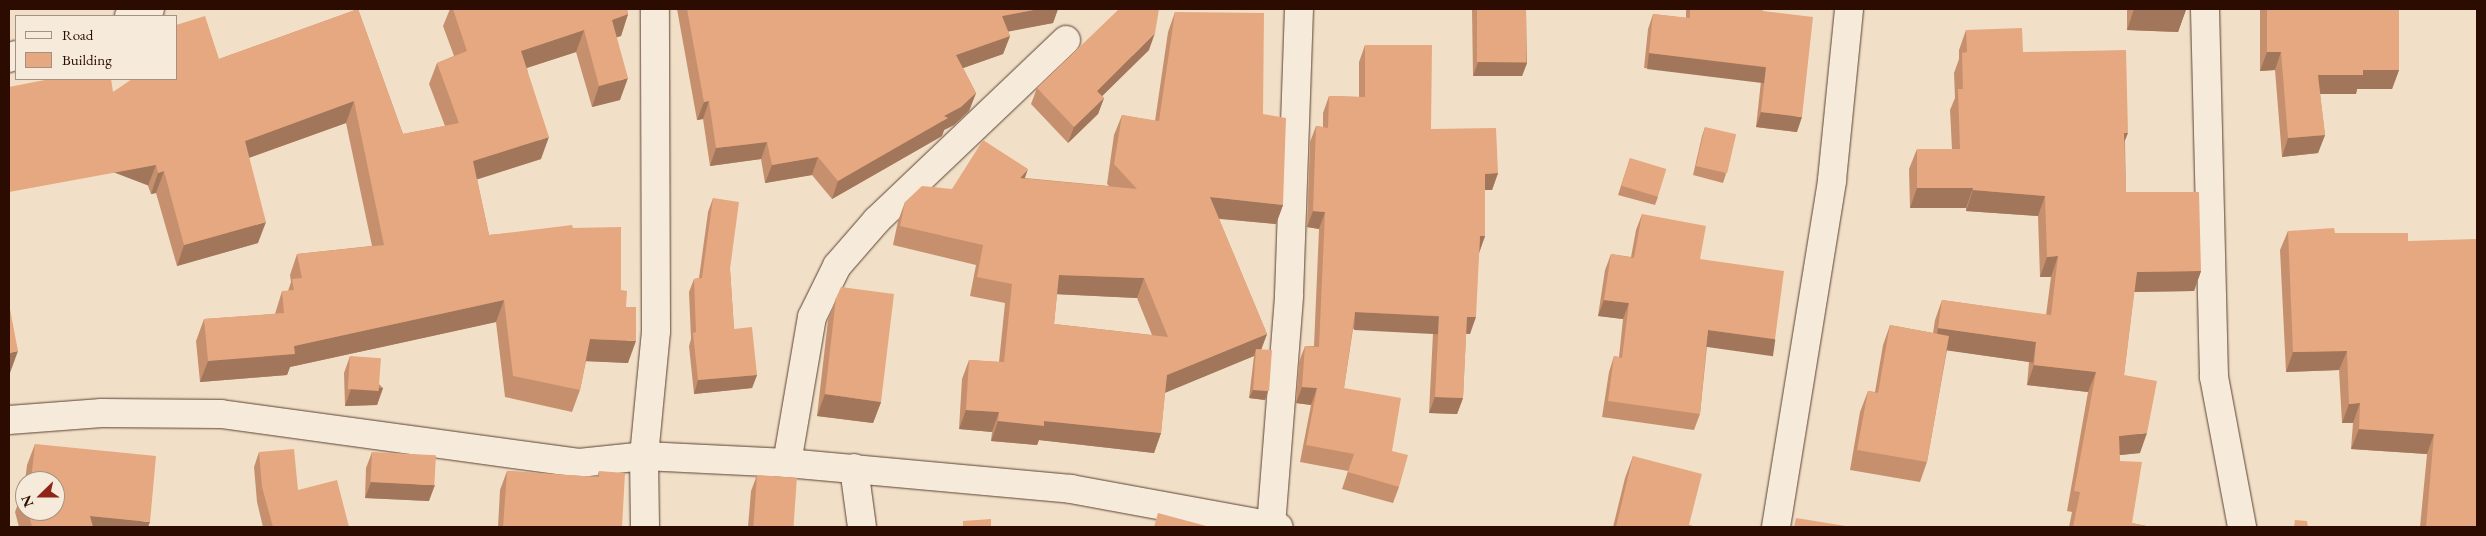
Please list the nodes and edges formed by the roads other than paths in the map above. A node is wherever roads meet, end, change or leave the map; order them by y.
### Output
1 (150, 9) edge
2 (655, 9) edge
3 (1300, 9) edge
4 (1849, 9) edge
5 (2205, 9) edge
6 (132, 15) edge
7 (1066, 40) dead end
8 (9, 420) edge
9 (644, 456) junction
10 (787, 463) junction
11 (854, 468) junction
12 (1275, 526) edge
13 (644, 527) edge
14 (862, 527) edge
15 (1776, 527) edge
16 (2242, 527) edge

1 - 6 street
2 - 9 street
3 - 12 street
4 - 15 street
5 - 16 street
7 - 10 street
8 - 9 street
9 - 10 street
9 - 13 street
10 - 11 street
11 - 12 street
11 - 14 street

